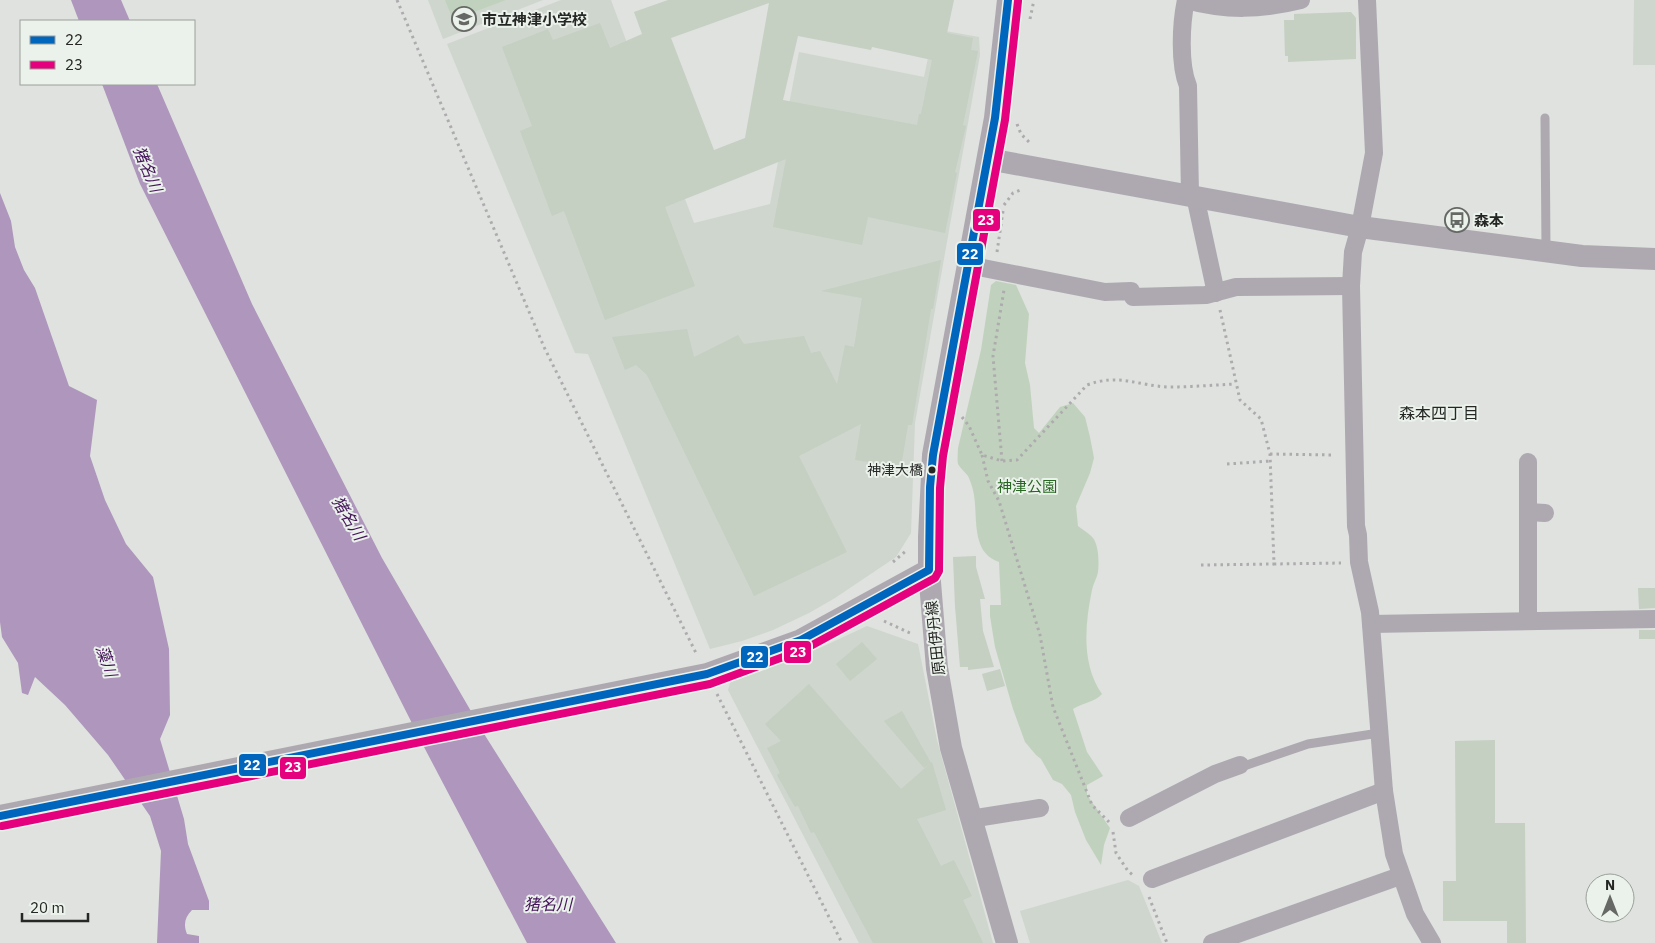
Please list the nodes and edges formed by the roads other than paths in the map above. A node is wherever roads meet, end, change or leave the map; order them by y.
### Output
1 (1008, 0) edge
2 (1186, 0) edge
3 (1301, 0) edge
4 (1367, 0) edge
5 (1545, 118) dead end
6 (988, 159) junction
7 (1192, 195) junction
8 (1360, 227) junction
9 (1546, 252) junction
10 (1655, 259) edge
11 (968, 265) junction
12 (1351, 286) junction
13 (1216, 293) junction
14 (1528, 462) dead end
15 (929, 570) junction
16 (1655, 618) edge
17 (1528, 621) junction
18 (1371, 624) junction
19 (1379, 733) junction
20 (1240, 765) joint
21 (1384, 791) junction
22 (1040, 808) dead end
23 (0, 816) edge
24 (1129, 818) dead end
25 (970, 819) junction
26 (1400, 876) junction
27 (1145, 882) road end
28 (1007, 943) edge
29 (1212, 943) edge
30 (1432, 943) edge

1 - 6 street, 原田伊丹線
2 - 3 street
2 - 7 street
4 - 8 street
5 - 9 lane
6 - 7 street
6 - 11 street, 原田伊丹線
7 - 8 street
7 - 13 street
8 - 9 street
8 - 12 street
9 - 10 street
11 - 13 street
11 - 15 street, 原田伊丹線
12 - 13 street
12 - 18 street
14 - 17 street
15 - 23 street
15 - 25 street, 原田伊丹線
16 - 17 street
17 - 18 street
18 - 19 street
19 - 20 lane
19 - 21 street
20 - 24 street
21 - 26 street
21 - 27 street
22 - 25 street
25 - 28 street, 原田伊丹線
26 - 29 street
26 - 30 street

